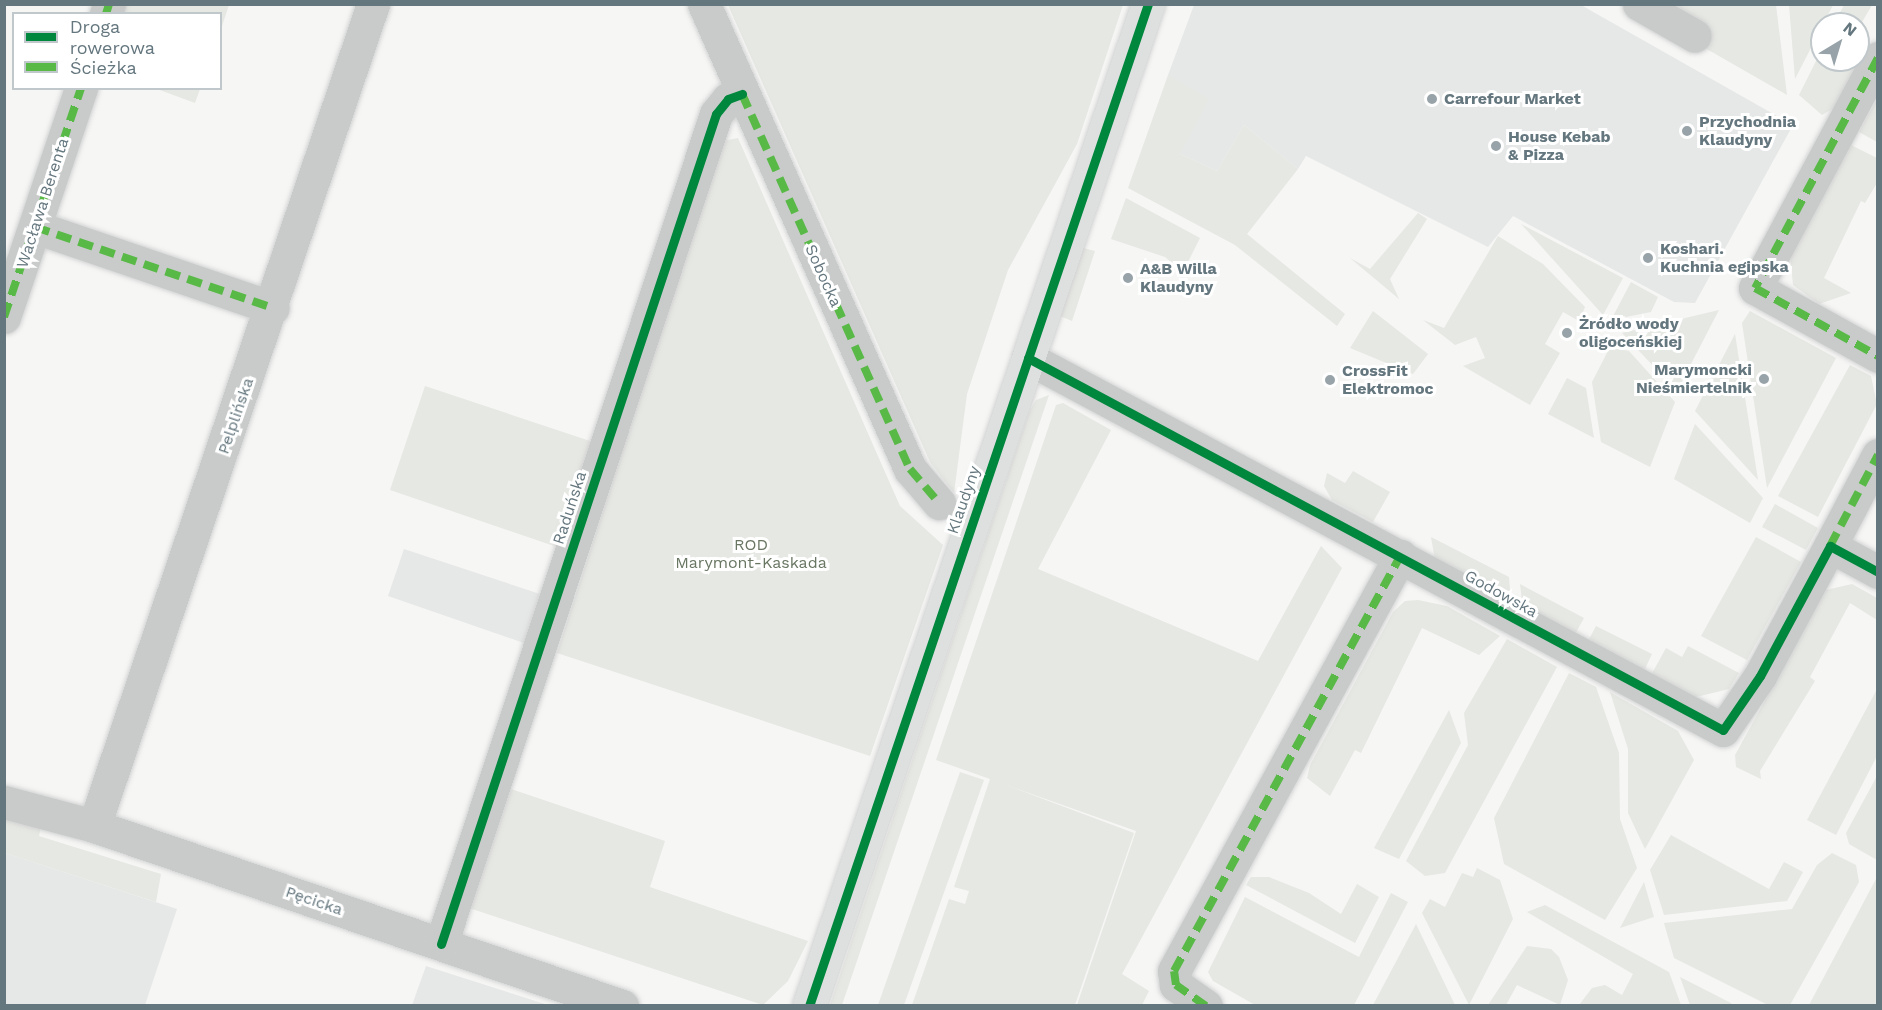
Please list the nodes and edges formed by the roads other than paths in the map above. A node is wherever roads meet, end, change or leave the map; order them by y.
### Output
1 (373, 4) edge
2 (704, 4) edge
3 (1148, 4) edge
4 (1639, 4) edge
5 (1695, 36) dead end
6 (1878, 58) edge
7 (80, 90) edge
8 (742, 94) junction
9 (35, 227) junction
10 (273, 308) junction
11 (4, 317) edge
12 (1878, 356) edge
13 (1028, 358) junction
14 (1878, 455) edge
15 (939, 503) dead end
16 (1830, 546) junction
17 (1400, 556) junction
18 (1878, 572) edge
19 (4, 802) edge
20 (94, 826) junction
21 (441, 944) junction
22 (622, 1005) edge
23 (809, 1005) edge
24 (1206, 1005) edge

1 - 10 street, Pelplińska
2 - 8 street, Sobocka
3 - 13 street, Klaudyny
4 - 5 street
6 - 12 street
7 - 9 street, Wacława Berenta
8 - 15 street, Sobocka
8 - 21 street, Raduńska
9 - 10 street
9 - 11 street, Wacława Berenta
10 - 20 street, Pelplińska
13 - 17 street, Godowska
13 - 23 street, Klaudyny
14 - 16 street
16 - 17 street, Godowska
16 - 18 street
17 - 24 street
19 - 20 street, Pęcicka
20 - 21 street, Pęcicka
21 - 22 street, Pęcicka

